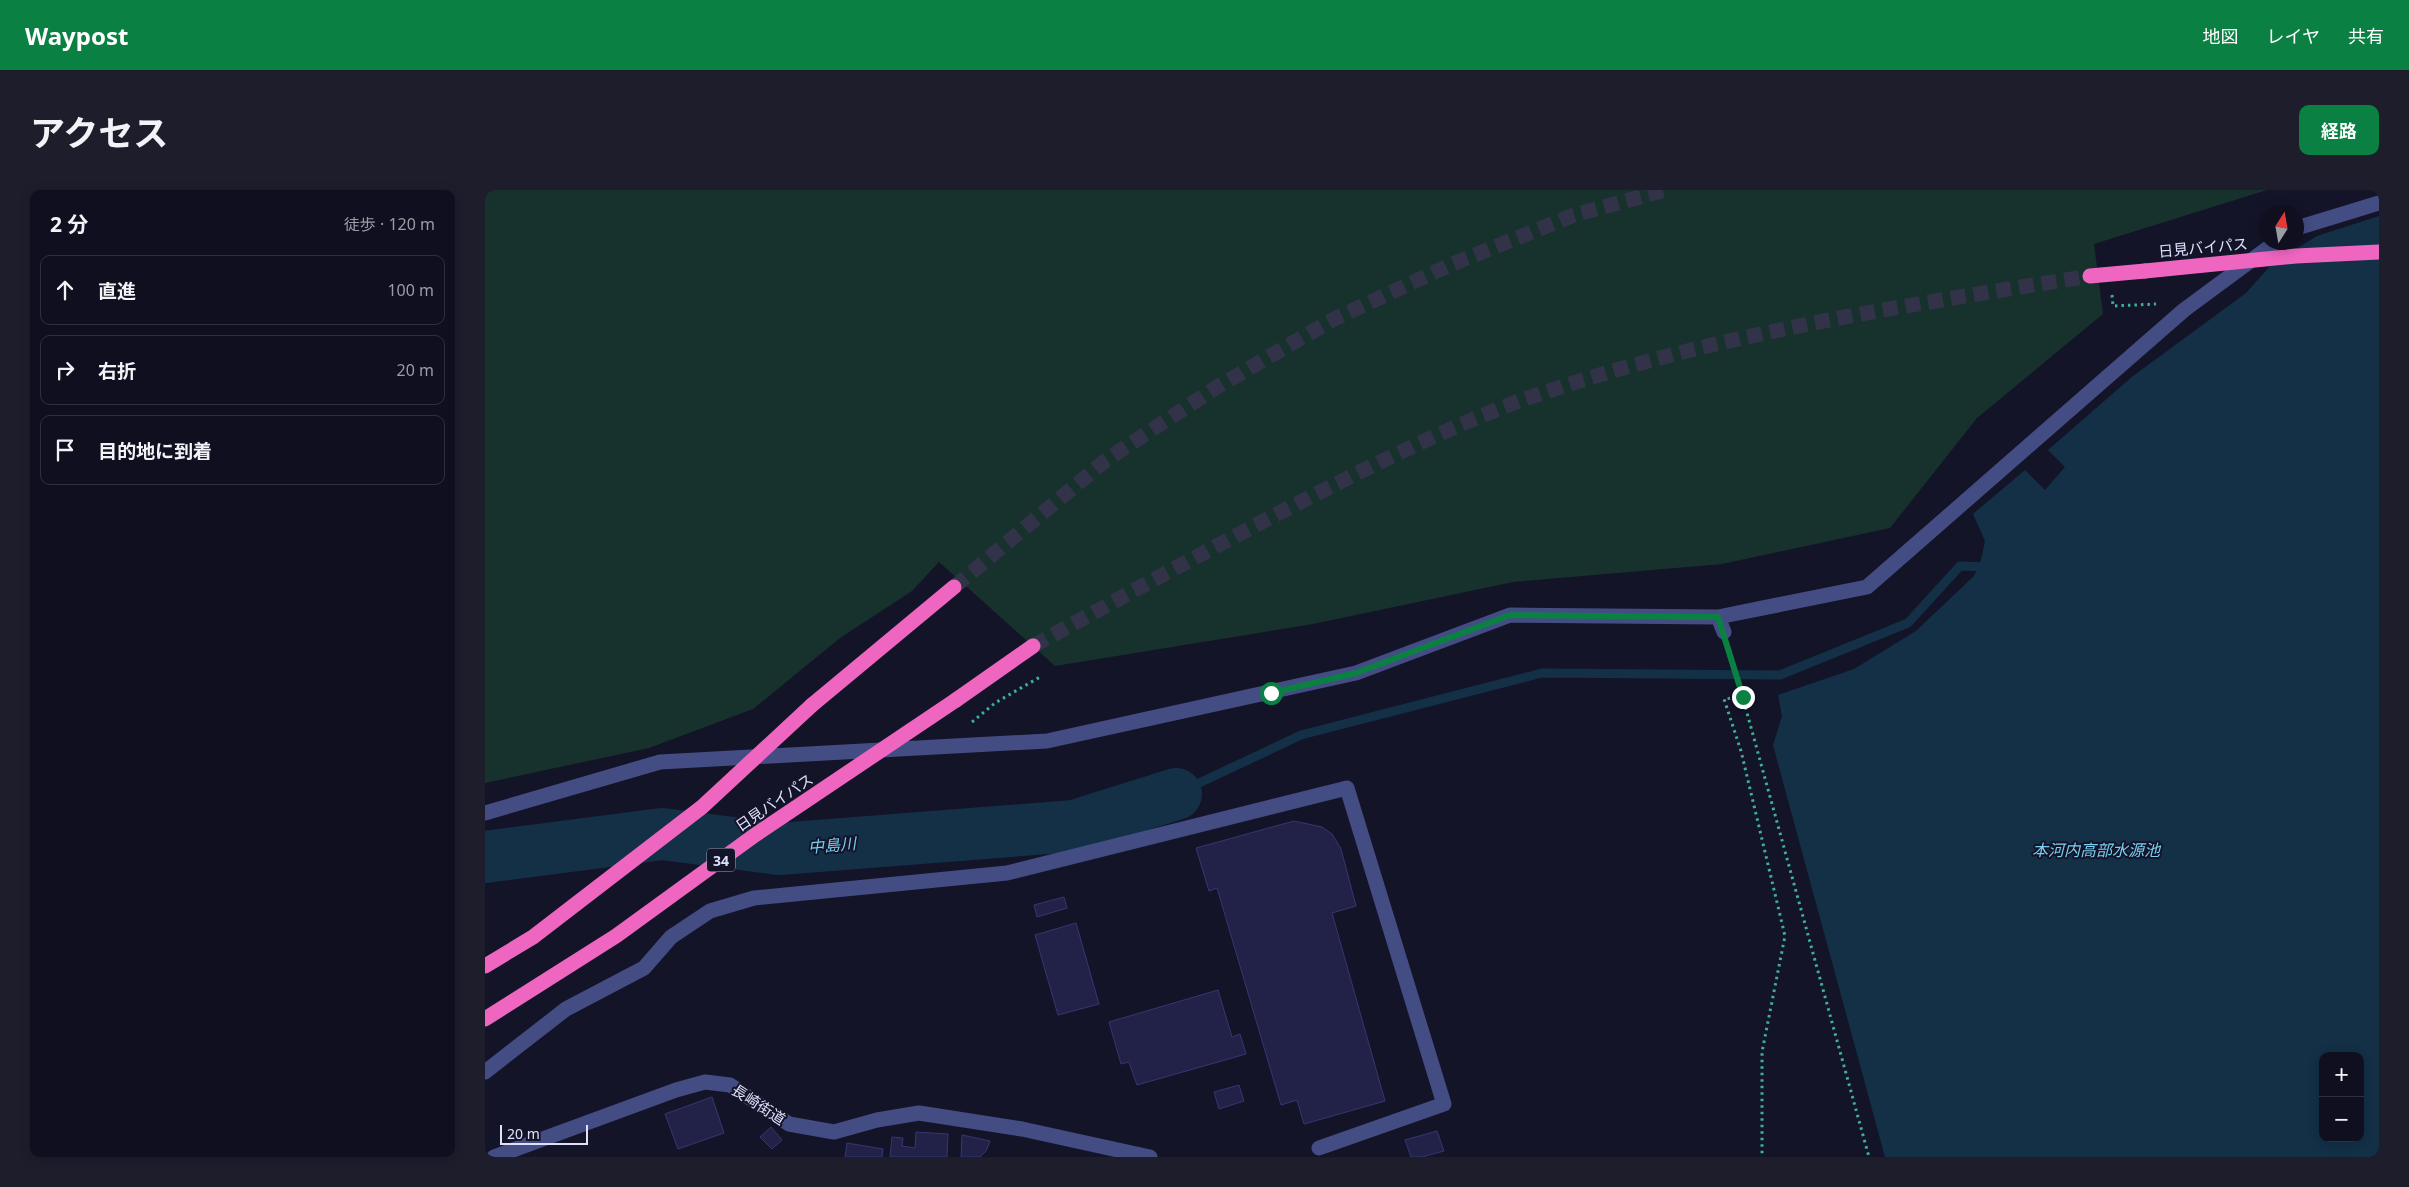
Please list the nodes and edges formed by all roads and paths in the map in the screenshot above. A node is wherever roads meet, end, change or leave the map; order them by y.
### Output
1 (2379, 203) edge
2 (2304, 226) edge
3 (2265, 250) edge
4 (2379, 252) edge
5 (2090, 276) tunnel mouth
6 (2112, 295) dead end
7 (2157, 304) dead end
8 (954, 588) tunnel mouth
9 (1718, 617) junction
10 (1724, 632) joint
11 (1033, 646) tunnel mouth
12 (1040, 677) dead end
13 (1743, 697) junction
14 (968, 724) dead end
15 (485, 813) edge
16 (485, 966) edge
17 (485, 1019) edge
18 (485, 1072) edge
19 (1319, 1148) dead end
20 (494, 1157) edge
21 (1150, 1157) edge
22 (1762, 1157) edge
23 (1869, 1157) edge

1 - 2 street
3 - 9 street
4 - 5 highway, 日見バイパス, bridge
6 - 7 path
8 - 16 highway, bridge
9 - 10 street
9 - 15 street
10 - 13 path
11 - 17 highway, 日見バイパス / 34, bridge
12 - 14 path
13 - 22 path
13 - 23 path
18 - 19 street
20 - 21 street, 長崎街道

